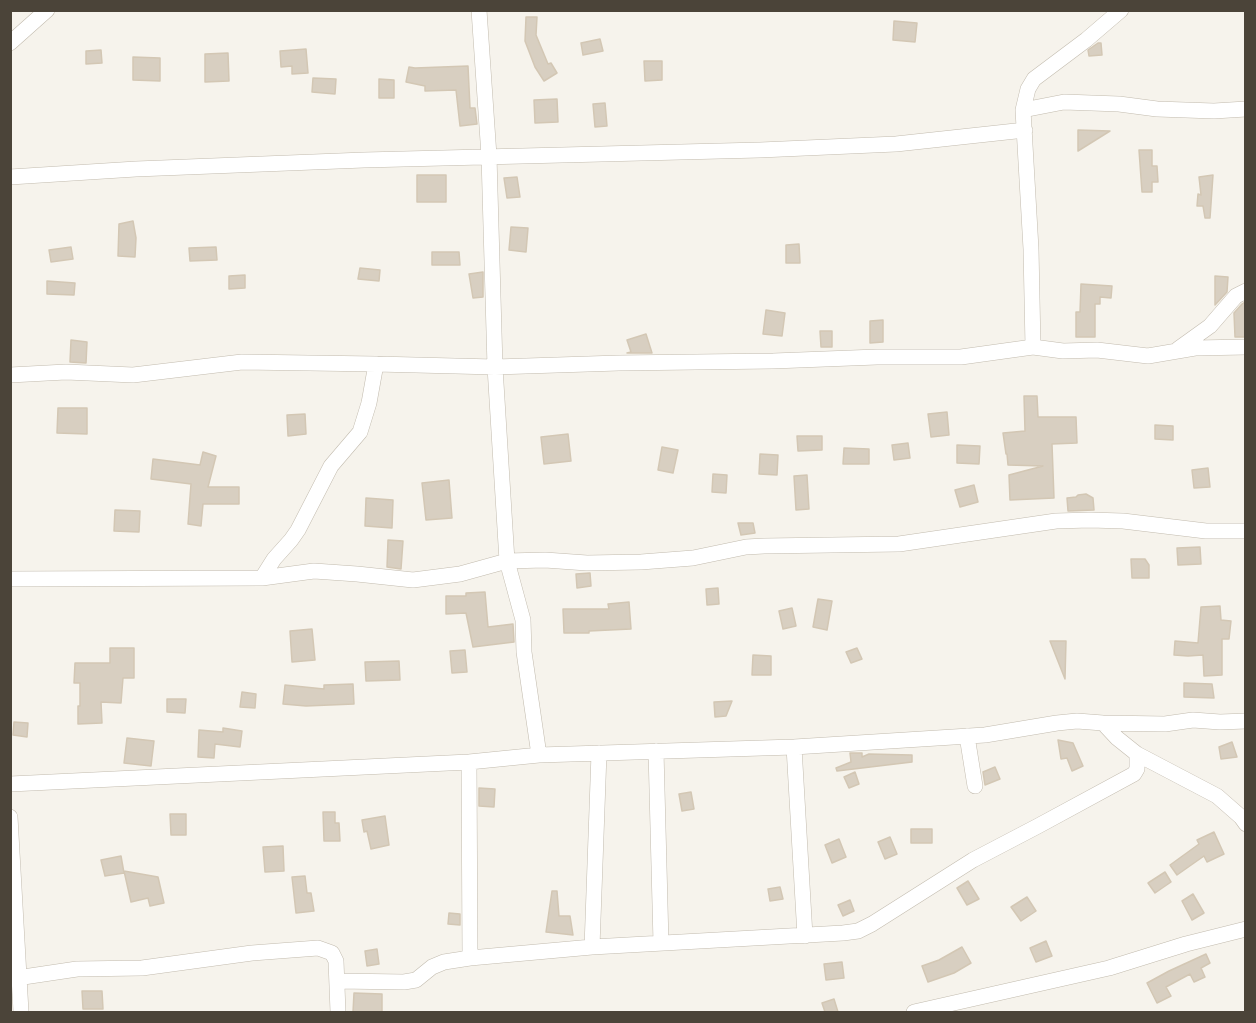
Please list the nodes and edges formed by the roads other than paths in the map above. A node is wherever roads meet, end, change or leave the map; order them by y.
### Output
1 (47, 10) edge
2 (479, 10) edge
3 (1121, 10) edge
4 (10, 43) edge
5 (1245, 109) edge
6 (1023, 110) junction
7 (1025, 130) junction
8 (489, 156) junction
9 (10, 177) edge
10 (1245, 291) edge
11 (1033, 347) junction
12 (1245, 347) edge
13 (1176, 351) junction
14 (376, 363) junction
15 (495, 367) junction
16 (10, 375) edge
17 (1245, 531) edge
18 (507, 561) junction
19 (262, 578) junction
20 (10, 579) edge
21 (1245, 721) edge
22 (1103, 723) junction
23 (967, 736) junction
24 (794, 747) junction
25 (656, 751) junction
26 (599, 753) junction
27 (1137, 754) junction
28 (539, 755) junction
29 (469, 762) junction
30 (10, 784) edge
31 (975, 786) dead end
32 (10, 817) edge
33 (1245, 824) edge
34 (1245, 929) edge
35 (805, 936) junction
36 (661, 943) junction
37 (592, 947) junction
38 (470, 957) junction
39 (15, 979) edge
40 (338, 981) junction
41 (21, 1012) edge
42 (338, 1012) edge
43 (914, 1012) edge

1 - 4 street
2 - 8 street
3 - 6 street
5 - 6 street
6 - 7 street
7 - 8 street
7 - 11 street
8 - 9 street
8 - 15 street
10 - 13 street
11 - 13 street
11 - 15 street
12 - 13 street
14 - 15 street
14 - 16 street
14 - 19 street
15 - 18 street
17 - 18 street
18 - 19 street
18 - 28 street
19 - 20 street
21 - 22 street
22 - 23 street
22 - 27 street
23 - 24 street
23 - 31 street
24 - 25 street
24 - 35 street
25 - 26 street
25 - 36 street
26 - 28 street
26 - 37 street
27 - 33 street
27 - 35 street
28 - 29 street
29 - 30 street
29 - 38 street
32 - 39 street
34 - 43 street
35 - 36 street
36 - 37 street
37 - 38 street
38 - 40 street
39 - 40 street
39 - 41 street
40 - 42 street

